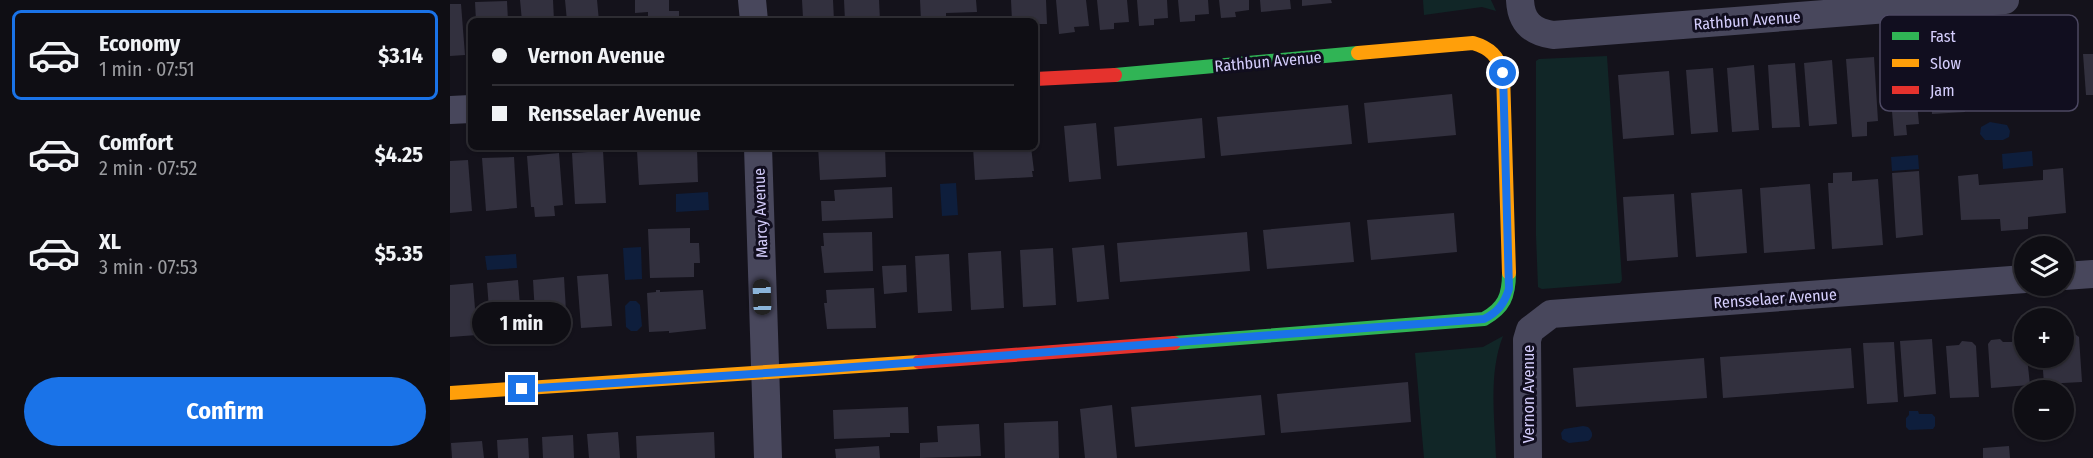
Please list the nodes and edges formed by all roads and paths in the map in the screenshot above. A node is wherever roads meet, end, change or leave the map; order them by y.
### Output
1 (752, 0) edge
2 (2005, 0) edge
3 (1524, 12) edge
4 (754, 18) edge
5 (1038, 79) edge
6 (468, 109) edge
7 (450, 110) edge
8 (758, 150) edge
9 (2093, 274) edge
10 (2074, 275) edge
11 (2014, 280) edge
12 (1530, 330) joint
13 (764, 373) junction
14 (450, 393) edge
15 (768, 458) edge
16 (1528, 458) edge

1 - 4 street
2 - 3 street, Rathbun Avenue
5 - 13 street, Rathbun Avenue
6 - 7 street
8 - 13 street, Marcy Avenue
9 - 10 street
11 - 12 street, Rensselaer Avenue
12 - 16 street, Vernon Avenue
13 - 14 street
13 - 15 street, Marcy Avenue

